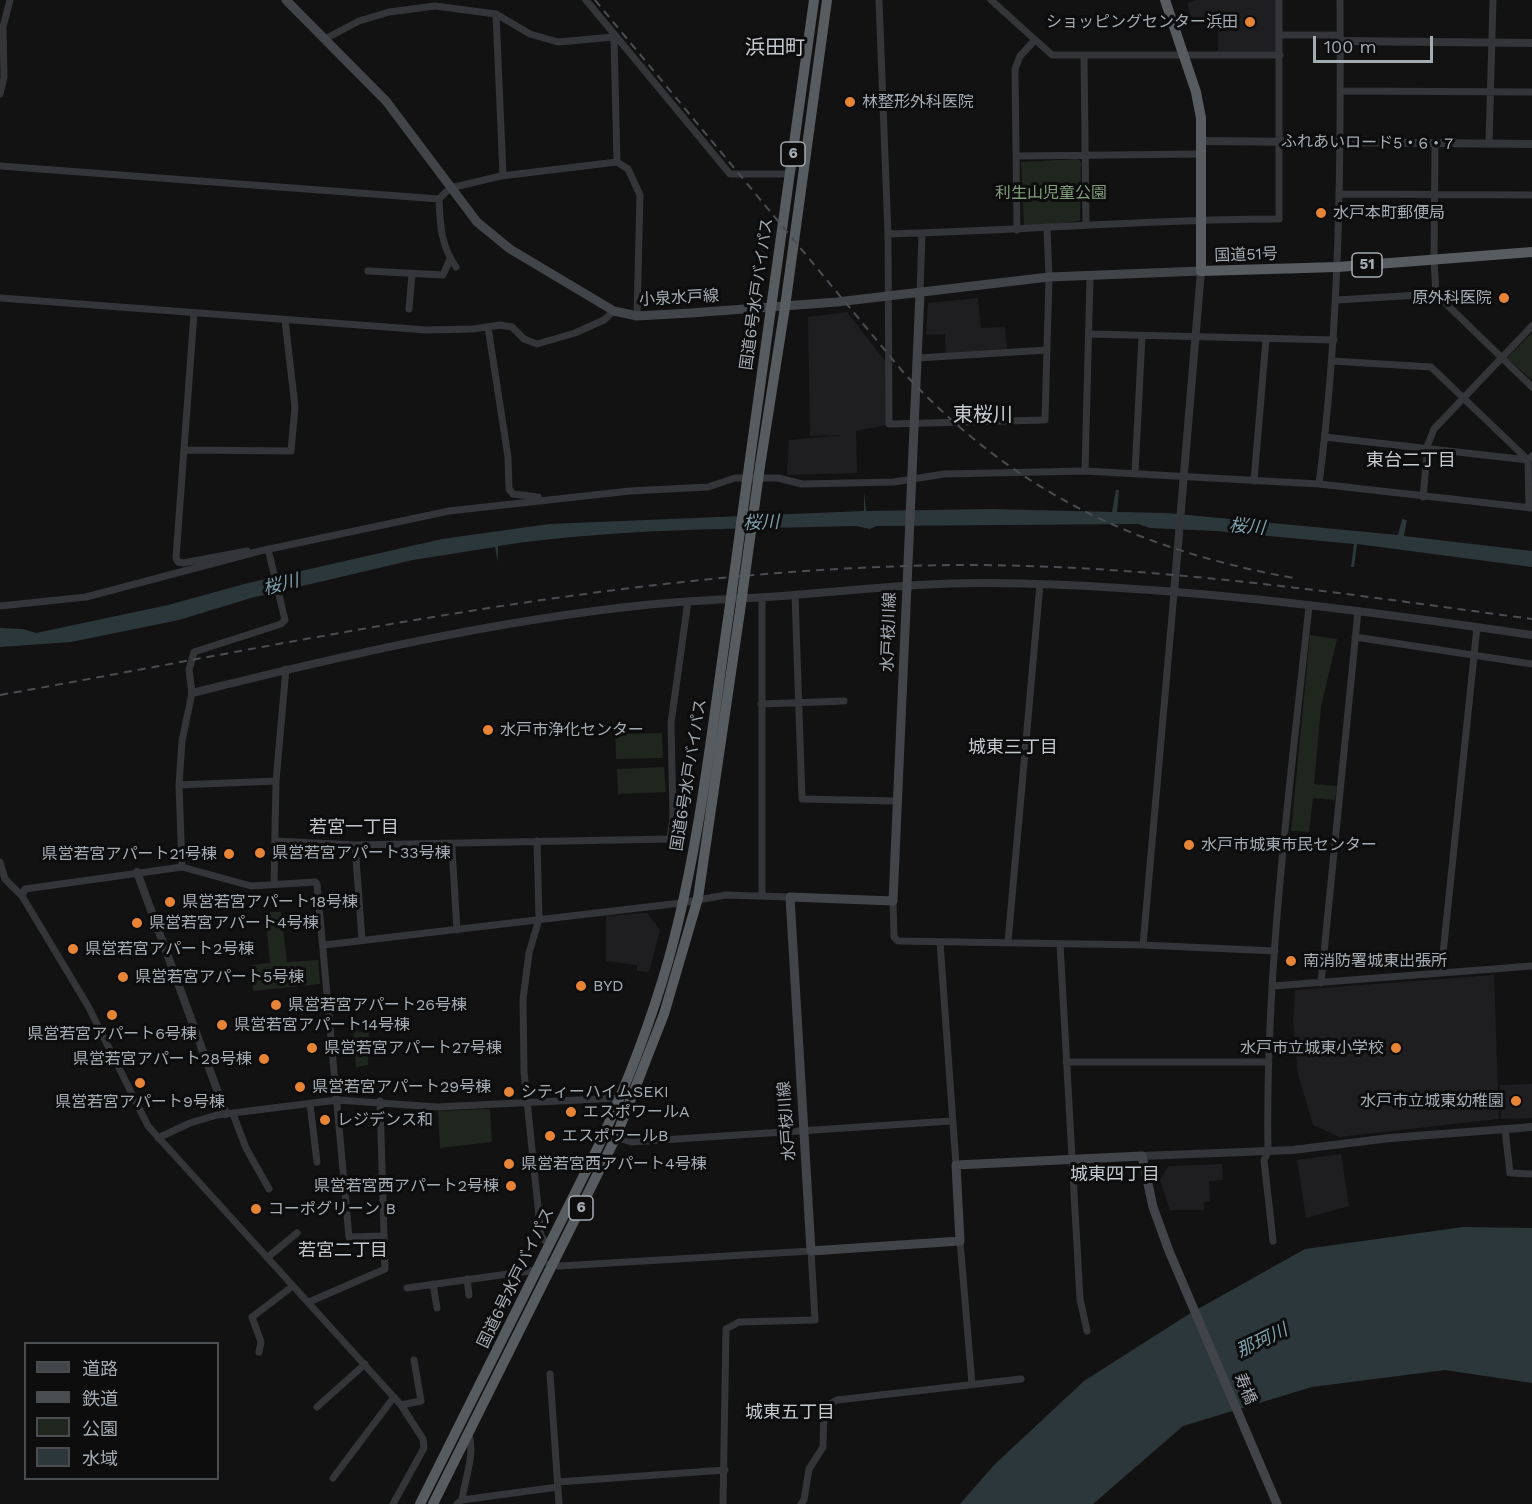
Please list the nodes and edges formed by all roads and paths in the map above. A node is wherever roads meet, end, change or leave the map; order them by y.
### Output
1 (10, 0) edge
2 (286, 0) edge
3 (586, 0) edge
4 (814, 0) edge
5 (827, 0) edge
6 (879, 0) edge
7 (991, 0) edge
8 (1166, 0) edge
9 (1279, 0) edge
10 (1340, 0) edge
11 (1493, 0) edge
12 (435, 3) edge
13 (496, 14) junction
14 (1281, 35) junction
15 (614, 37) junction
16 (1340, 38) junction
17 (325, 39) junction
18 (1034, 41) junction
19 (1492, 42) junction
20 (1532, 43) edge
21 (1281, 55) junction
22 (1084, 56) junction
23 (1185, 56) junction
24 (1341, 91) junction
25 (1491, 92) junction
26 (1532, 92) edge
27 (0, 94) edge
28 (1201, 141) junction
29 (1280, 142) junction
30 (1340, 142) junction
31 (1435, 143) junction
32 (1489, 144) junction
33 (1532, 144) edge
34 (1201, 154) junction
35 (1017, 156) junction
36 (1085, 156) junction
37 (617, 162) junction
38 (0, 166) edge
39 (789, 174) junction
40 (503, 176) junction
41 (450, 188) junction
42 (1339, 194) junction
43 (1434, 195) junction
44 (1532, 195) edge
45 (439, 199) junction
46 (1200, 219) junction
47 (1086, 225) junction
48 (1047, 228) junction
49 (1017, 230) junction
50 (922, 233) junction
51 (888, 234) junction
52 (1532, 252) edge
53 (450, 259) junction
54 (1434, 260) junction
55 (456, 267) dead end
56 (1338, 267) junction
57 (368, 271) dead end
58 (1201, 271) junction
59 (412, 274) junction
60 (1049, 277) junction
61 (1090, 277) junction
62 (920, 293) junction
63 (1436, 294) junction
64 (888, 296) junction
65 (0, 298) edge
66 (1336, 300) junction
67 (785, 307) junction
68 (770, 308) junction
69 (409, 309) dead end
70 (614, 311) junction
71 (194, 313) junction
72 (637, 316) junction
73 (285, 320) junction
74 (1532, 326) edge
75 (488, 327) junction
76 (1090, 334) junction
77 (1142, 335) junction
78 (1197, 336) junction
79 (1266, 339) junction
80 (1334, 340) junction
81 (1047, 350) junction
82 (918, 358) junction
83 (1502, 358) junction
84 (1332, 361) junction
85 (1532, 387) edge
86 (1462, 398) junction
87 (915, 424) junction
88 (1325, 437) junction
89 (1428, 449) junction
90 (184, 450) junction
91 (1530, 458) edge
92 (754, 466) junction
93 (1085, 471) junction
94 (1135, 473) junction
95 (1185, 478) junction
96 (1254, 481) junction
97 (912, 483) junction
98 (1319, 484) junction
99 (1423, 497) junction
100 (546, 499) junction
101 (1530, 508) edge
102 (260, 551) junction
103 (269, 552) junction
104 (1040, 584) junction
105 (905, 585) junction
106 (1174, 593) junction
107 (795, 595) junction
108 (762, 597) junction
109 (688, 601) junction
110 (0, 606) edge
111 (1309, 606) junction
112 (1358, 611) junction
113 (735, 612) junction
114 (1477, 627) junction
115 (1532, 635) edge
116 (1355, 637) junction
117 (1473, 655) junction
118 (1532, 664) edge
119 (286, 669) junction
120 (192, 693) junction
121 (844, 701) dead end
122 (797, 703) junction
123 (761, 704) junction
124 (276, 782) junction
125 (179, 785) junction
126 (896, 801) junction
127 (275, 841) junction
128 (537, 841) junction
129 (355, 846) junction
130 (452, 848) dead end
131 (0, 862) edge
132 (182, 867) junction
133 (137, 872) junction
134 (274, 884) junction
135 (762, 895) junction
136 (22, 896) junction
137 (790, 897) junction
138 (698, 898) junction
139 (893, 901) junction
140 (681, 903) junction
141 (538, 919) junction
142 (457, 930) junction
143 (362, 940) junction
144 (940, 942) junction
145 (1008, 942) junction
146 (1060, 944) junction
147 (324, 945) junction
148 (1143, 945) junction
149 (1275, 951) junction
150 (1532, 966) edge
151 (1441, 973) junction
152 (1321, 983) junction
153 (1273, 986) junction
154 (1066, 1062) junction
155 (1268, 1062) junction
156 (620, 1098) junction
157 (337, 1100) junction
158 (380, 1101) junction
159 (527, 1101) junction
160 (310, 1104) junction
161 (229, 1114) junction
162 (951, 1121) junction
163 (1532, 1127) edge
164 (1504, 1129) junction
165 (803, 1131) junction
166 (616, 1137) junction
167 (158, 1138) junction
168 (1268, 1152) junction
169 (1142, 1156) junction
170 (1071, 1158) junction
171 (317, 1162) dead end
172 (956, 1165) junction
173 (1532, 1174) edge
174 (269, 1189) dead end
175 (297, 1233) dead end
176 (383, 1236) junction
177 (960, 1241) junction
178 (1273, 1241) dead end
179 (549, 1245) junction
180 (811, 1251) junction
181 (268, 1257) junction
182 (539, 1266) junction
183 (552, 1266) junction
184 (467, 1279) junction
185 (433, 1284) junction
186 (293, 1286) junction
187 (408, 1288) dead end
188 (469, 1295) dead end
189 (309, 1302) junction
190 (437, 1308) dead end
191 (1087, 1331) dead end
192 (259, 1353) dead end
193 (414, 1360) dead end
194 (365, 1364) junction
195 (550, 1374) dead end
196 (1021, 1379) dead end
197 (972, 1384) junction
198 (394, 1397) junction
199 (401, 1406) junction
200 (317, 1407) dead end
201 (469, 1434) junction
202 (725, 1470) junction
203 (333, 1478) dead end
204 (558, 1484) junction
205 (460, 1502) edge
206 (393, 1504) edge
207 (420, 1504) edge
208 (433, 1504) edge
209 (560, 1504) edge
210 (723, 1504) edge
211 (801, 1504) edge
212 (1277, 1504) edge

1 - 27 street
2 - 17 main road, 小泉水戸線
3 - 15 street
4 - 39 highway, 国道6号水戸バイパス / 6
5 - 67 highway, 国道6号水戸バイパス / 6
6 - 51 street
7 - 18 street
8 - 23 highway, 国道51号
9 - 14 street
10 - 16 street
11 - 19 street
12 - 13 street
12 - 17 street
13 - 15 street
13 - 40 street
14 - 16 street
14 - 21 street
15 - 37 street
15 - 39 street
16 - 19 street
16 - 24 street
17 - 41 main road, 小泉水戸線
18 - 22 street
18 - 35 street
19 - 20 street
19 - 25 street
21 - 23 street
21 - 29 street
22 - 23 street
22 - 36 street
23 - 28 highway, 国道51号
24 - 25 street
24 - 30 street
25 - 26 street
25 - 32 street
28 - 29 street, ふれあいロード5・6・7
28 - 34 highway, 国道51号
29 - 30 street, ふれあいロード5・6・7
29 - 46 street
30 - 31 street, ふれあいロード5・6・7
30 - 42 street
31 - 32 street, ふれあいロード5・6・7
31 - 43 street
32 - 33 street, ふれあいロード5・6・7
34 - 36 street
34 - 46 highway, 国道51号
35 - 36 street
35 - 49 street
36 - 47 street
37 - 40 street
37 - 72 street
38 - 45 street
39 - 68 highway, 国道6号水戸バイパス / 6
40 - 41 street
41 - 45 street
41 - 70 main road, 小泉水戸線
42 - 43 street
42 - 56 street
43 - 44 street
43 - 54 street
45 - 53 street
46 - 47 street
46 - 58 highway, 国道51号
47 - 48 street
48 - 49 street
48 - 60 street
49 - 50 street
50 - 51 street
50 - 62 street
51 - 64 street
52 - 54 highway, 国道51号 / 51
53 - 55 street
53 - 59 street
54 - 56 highway, 国道51号 / 51
54 - 63 street
56 - 58 highway, 国道51号 / 51
56 - 66 street
57 - 59 street
58 - 61 main road, 小泉水戸線
58 - 78 street
59 - 69 street
60 - 61 main road, 小泉水戸線
60 - 62 main road, 小泉水戸線
60 - 81 street
61 - 76 street
62 - 64 main road, 小泉水戸線
62 - 82 main road
63 - 66 street
63 - 83 street
64 - 67 main road, 小泉水戸線
64 - 87 street
65 - 71 street
66 - 80 street
67 - 68 main road, 小泉水戸線
67 - 92 highway, 国道6号水戸バイパス / 6
68 - 72 main road, 小泉水戸線
68 - 92 highway, 国道6号水戸バイパス / 6
70 - 72 main road, 小泉水戸線
70 - 75 street
71 - 73 street
71 - 90 street
73 - 75 street
73 - 90 street
74 - 83 street
75 - 100 street
76 - 77 street
76 - 93 street
77 - 78 street
77 - 94 street
78 - 79 street
78 - 95 street
79 - 80 street
79 - 96 street
80 - 84 street
81 - 82 street
81 - 87 street
82 - 87 main road
83 - 85 street
83 - 86 street
84 - 86 street
84 - 88 street
86 - 89 street
86 - 91 street
87 - 97 main road
88 - 89 street
88 - 98 street
89 - 91 street
89 - 99 street
90 - 102 street
91 - 101 street
92 - 113 highway, 国道6号水戸バイパス / 6, bridge
93 - 94 street
93 - 97 street
94 - 95 street
95 - 96 street
95 - 106 street
96 - 98 street
97 - 100 street
97 - 105 main road, 水戸枝川線
98 - 99 street
99 - 101 street
100 - 103 street
102 - 103 street
102 - 110 street
103 - 120 street
104 - 105 street
104 - 106 street
104 - 145 street
105 - 107 street
105 - 126 main road, 水戸枝川線
106 - 111 street
106 - 148 street
107 - 108 street
107 - 122 street
108 - 109 street
108 - 123 street
109 - 119 street
109 - 128 street
111 - 112 street
111 - 149 street
112 - 114 street
112 - 116 street
113 - 138 highway, 国道6号水戸バイパス / 6
113 - 140 highway, 国道6号水戸バイパス / 6
114 - 115 street
114 - 117 street
116 - 117 street
116 - 152 street
117 - 118 street
117 - 151 street
119 - 120 street
119 - 124 street
120 - 125 street
121 - 122 street
122 - 123 street
122 - 126 street
123 - 135 street
124 - 125 street
124 - 127 street
125 - 132 street
126 - 139 main road, 水戸枝川線
127 - 129 street
127 - 134 street
128 - 129 street
128 - 141 street
129 - 143 street
130 - 142 street
131 - 136 street
132 - 133 street
132 - 134 street
133 - 136 street
133 - 161 street
134 - 147 street
135 - 137 street
135 - 138 street
136 - 167 street
137 - 139 main road
137 - 165 main road, 水戸枝川線
138 - 140 street
138 - 166 highway, 国道6号水戸バイパス / 6
139 - 144 street
140 - 141 street
140 - 156 highway, 国道6号水戸バイパス / 6
141 - 142 street
141 - 159 street
142 - 143 street
143 - 147 street
144 - 145 street
144 - 162 street
145 - 146 street
146 - 148 street
146 - 154 street
147 - 157 street
148 - 149 street
149 - 153 street
150 - 151 street
151 - 152 street
152 - 153 street
153 - 155 street
154 - 155 street
154 - 170 street
155 - 168 street
156 - 159 street
156 - 179 highway, 国道6号水戸バイパス / 6
157 - 158 street
157 - 160 street
157 - 176 street
158 - 159 street
158 - 176 street
159 - 179 street
160 - 161 street
160 - 171 street
161 - 167 street
161 - 174 street
162 - 165 street
162 - 172 street
163 - 164 street
164 - 168 street
164 - 173 street
165 - 166 street
165 - 180 main road, 水戸枝川線
166 - 183 highway, 国道6号水戸バイパス / 6
167 - 181 street
168 - 169 street
168 - 178 street
169 - 170 main road
169 - 212 main road, 寿橋
170 - 172 main road
170 - 191 street
172 - 177 main road
175 - 181 street
176 - 189 street
177 - 180 main road
177 - 197 street
179 - 182 highway, 国道6号水戸バイパス / 6
180 - 183 street
180 - 202 street
181 - 186 street
182 - 183 street
182 - 184 street
182 - 207 highway, 国道6号水戸バイパス / 6
183 - 201 highway, 国道6号水戸バイパス / 6
184 - 185 street
184 - 188 street
185 - 187 street
185 - 190 street
186 - 189 street
186 - 192 street
189 - 194 street
193 - 199 street
194 - 198 street
194 - 200 street
195 - 204 street
196 - 197 street
197 - 211 street
198 - 199 street
198 - 203 street
199 - 206 street
201 - 205 street
201 - 208 highway, 国道6号水戸バイパス / 6
202 - 204 street
202 - 210 street
204 - 205 street
204 - 209 street

